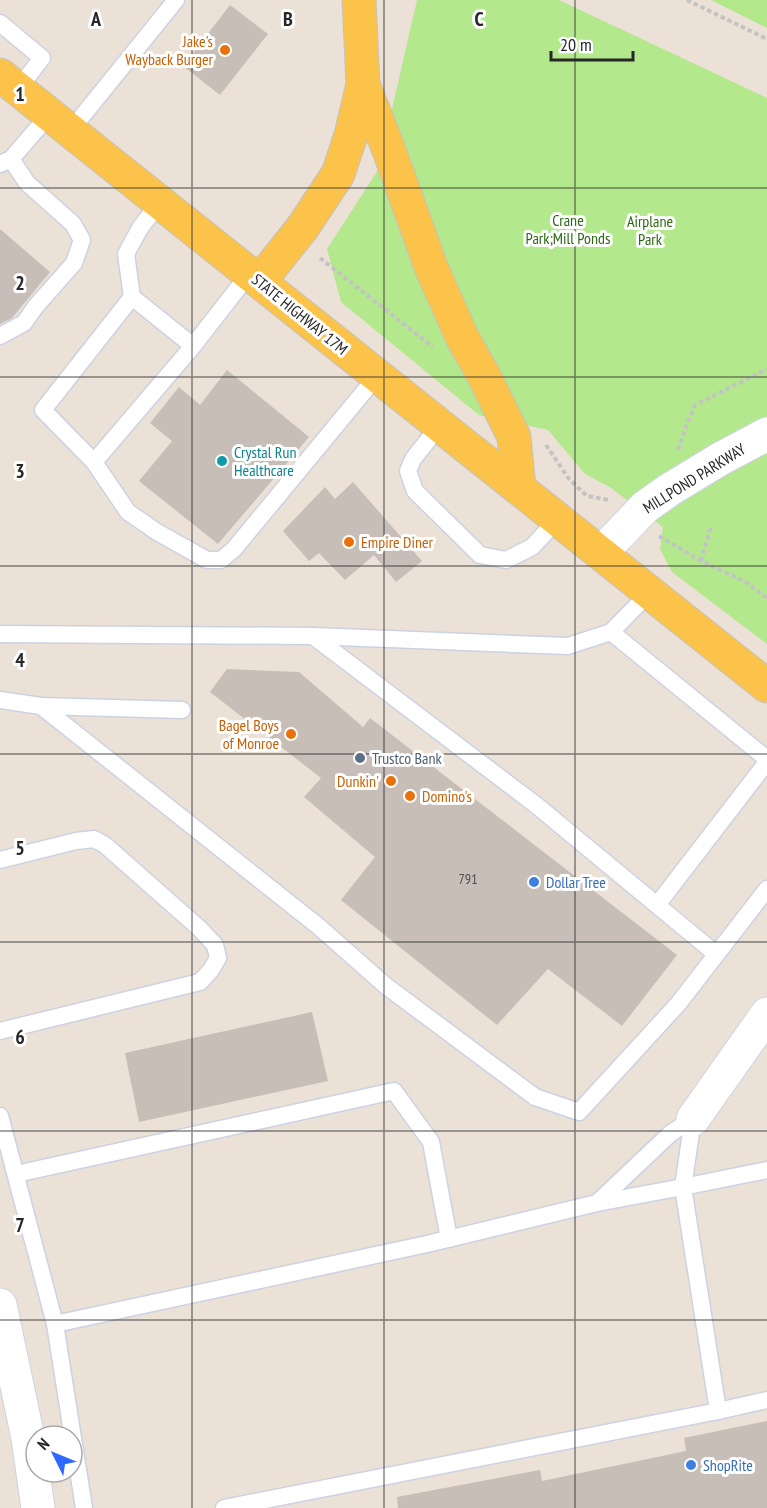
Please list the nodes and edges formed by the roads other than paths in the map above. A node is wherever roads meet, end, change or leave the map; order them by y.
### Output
1 (176, 0) edge
2 (359, 0) edge
3 (0, 23) edge
4 (9, 82) edge
5 (363, 84) junction
6 (60, 122) junction
7 (6, 162) edge
8 (160, 202) junction
9 (255, 278) junction
10 (132, 297) junction
11 (0, 336) edge
12 (193, 346) junction
13 (377, 376) junction
14 (440, 425) junction
15 (767, 434) edge
16 (94, 462) junction
17 (519, 488) junction
18 (558, 519) junction
19 (601, 553) junction
20 (650, 592) junction
21 (610, 632) junction
22 (0, 634) edge
23 (313, 636) junction
24 (767, 686) edge
25 (0, 700) edge
26 (41, 706) junction
27 (182, 710) dead end
28 (767, 760) edge
29 (0, 860) edge
30 (767, 889) edge
31 (657, 904) junction
32 (716, 954) junction
33 (767, 1014) edge
34 (0, 1031) edge
35 (0, 1116) edge
36 (693, 1119) junction
37 (767, 1170) edge
38 (15, 1174) junction
39 (682, 1187) junction
40 (597, 1203) junction
41 (449, 1239) junction
42 (0, 1305) edge
43 (55, 1324) junction
44 (767, 1400) edge
45 (717, 1411) junction
46 (38, 1508) edge
47 (84, 1508) edge
48 (224, 1508) edge

1 - 6 lane
2 - 5 main road
3 - 4 lane
4 - 6 main road, STATE HIGHWAY 17M
5 - 9 main road
5 - 17 main road
6 - 7 lane
6 - 8 main road, STATE HIGHWAY 17M
7 - 11 lane
8 - 9 main road, STATE HIGHWAY 17M
8 - 10 lane
9 - 12 lane
9 - 13 main road, STATE HIGHWAY 17M
10 - 12 lane
10 - 16 lane
12 - 16 lane
13 - 14 main road, STATE HIGHWAY 17M
13 - 16 lane
14 - 17 main road, STATE HIGHWAY 17M
14 - 18 lane
15 - 19 street, MILLPOND PARKWAY
17 - 18 main road, STATE HIGHWAY 17M
18 - 19 main road, STATE HIGHWAY 17M
19 - 20 main road, STATE HIGHWAY 17M
20 - 21 lane
20 - 24 main road, STATE HIGHWAY 17M
21 - 23 lane
21 - 28 lane
22 - 23 lane
23 - 31 lane
25 - 26 lane
26 - 27 lane
26 - 32 lane
28 - 31 lane
29 - 34 lane
30 - 32 lane
31 - 32 lane
33 - 36 street
35 - 38 lane
36 - 39 lane
36 - 40 lane
37 - 39 lane
38 - 41 lane
38 - 43 lane
39 - 40 lane
39 - 45 lane
40 - 41 lane
41 - 43 lane
42 - 46 street
43 - 47 lane
44 - 45 lane
45 - 48 lane

